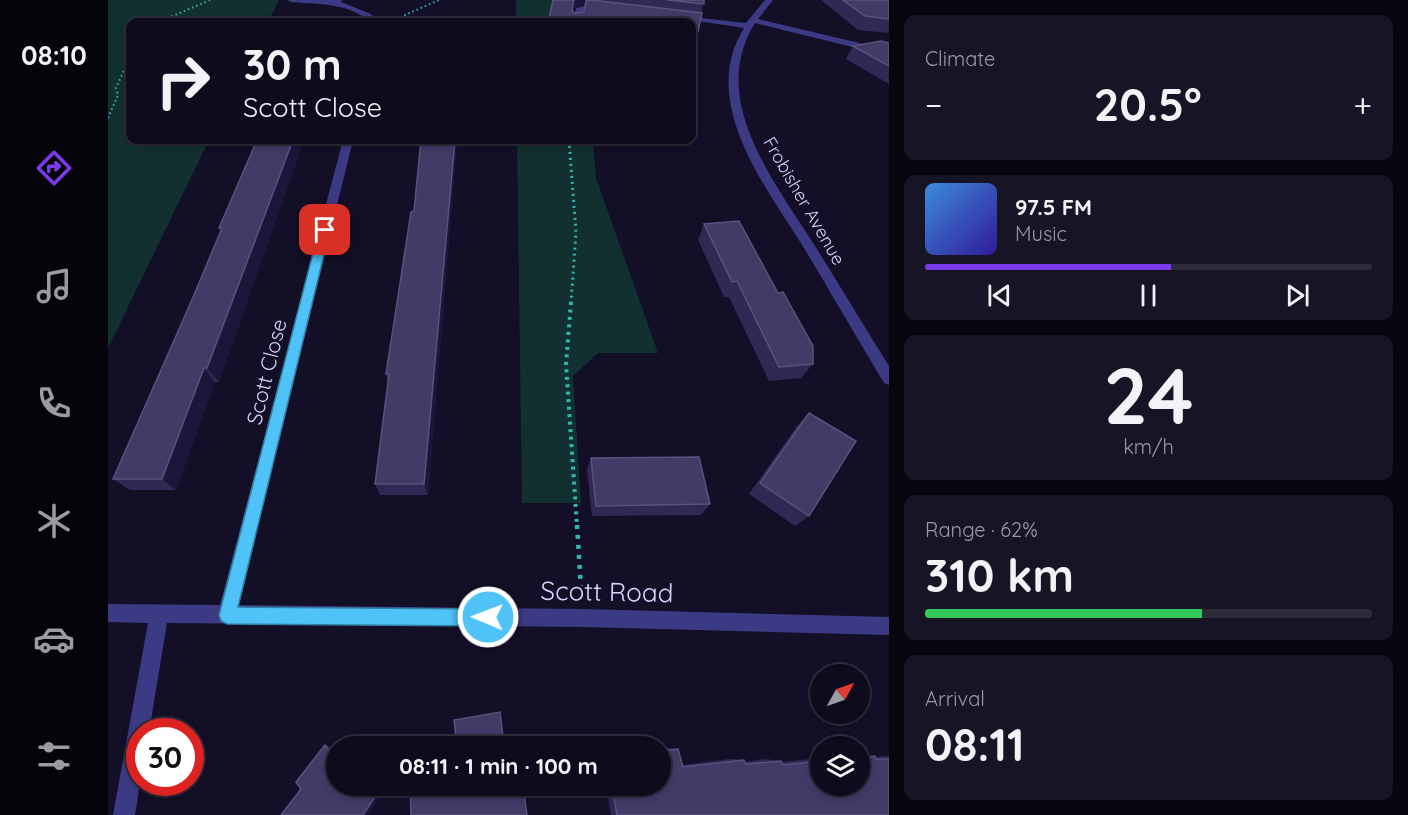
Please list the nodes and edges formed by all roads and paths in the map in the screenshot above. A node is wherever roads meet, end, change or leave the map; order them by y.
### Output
1 (210, 0) edge
2 (291, 0) edge
3 (439, 0) edge
4 (769, 0) edge
5 (337, 2) edge
6 (612, 10) edge
7 (668, 16) edge
8 (168, 18) edge
9 (370, 18) edge
10 (399, 18) edge
11 (578, 18) edge
12 (691, 18) edge
13 (696, 18) edge
14 (749, 23) junction
15 (889, 54) edge
16 (126, 66) edge
17 (108, 118) edge
18 (347, 144) edge
19 (569, 144) edge
20 (889, 379) edge
21 (108, 613) edge
22 (159, 614) junction
23 (227, 615) junction
24 (583, 618) junction
25 (889, 626) edge
26 (124, 815) edge

1 - 8 path
2 - 5 street
3 - 10 path
4 - 14 street, Frobisher Avenue
5 - 9 street
6 - 11 street
7 - 12 street
13 - 14 street
14 - 15 street
14 - 20 street, Frobisher Avenue
16 - 17 path
18 - 23 street, Scott Close
19 - 24 path
21 - 22 street, Scott Road
22 - 23 street, Scott Road
22 - 26 street
23 - 24 street, Scott Road
24 - 25 street, Scott Road

